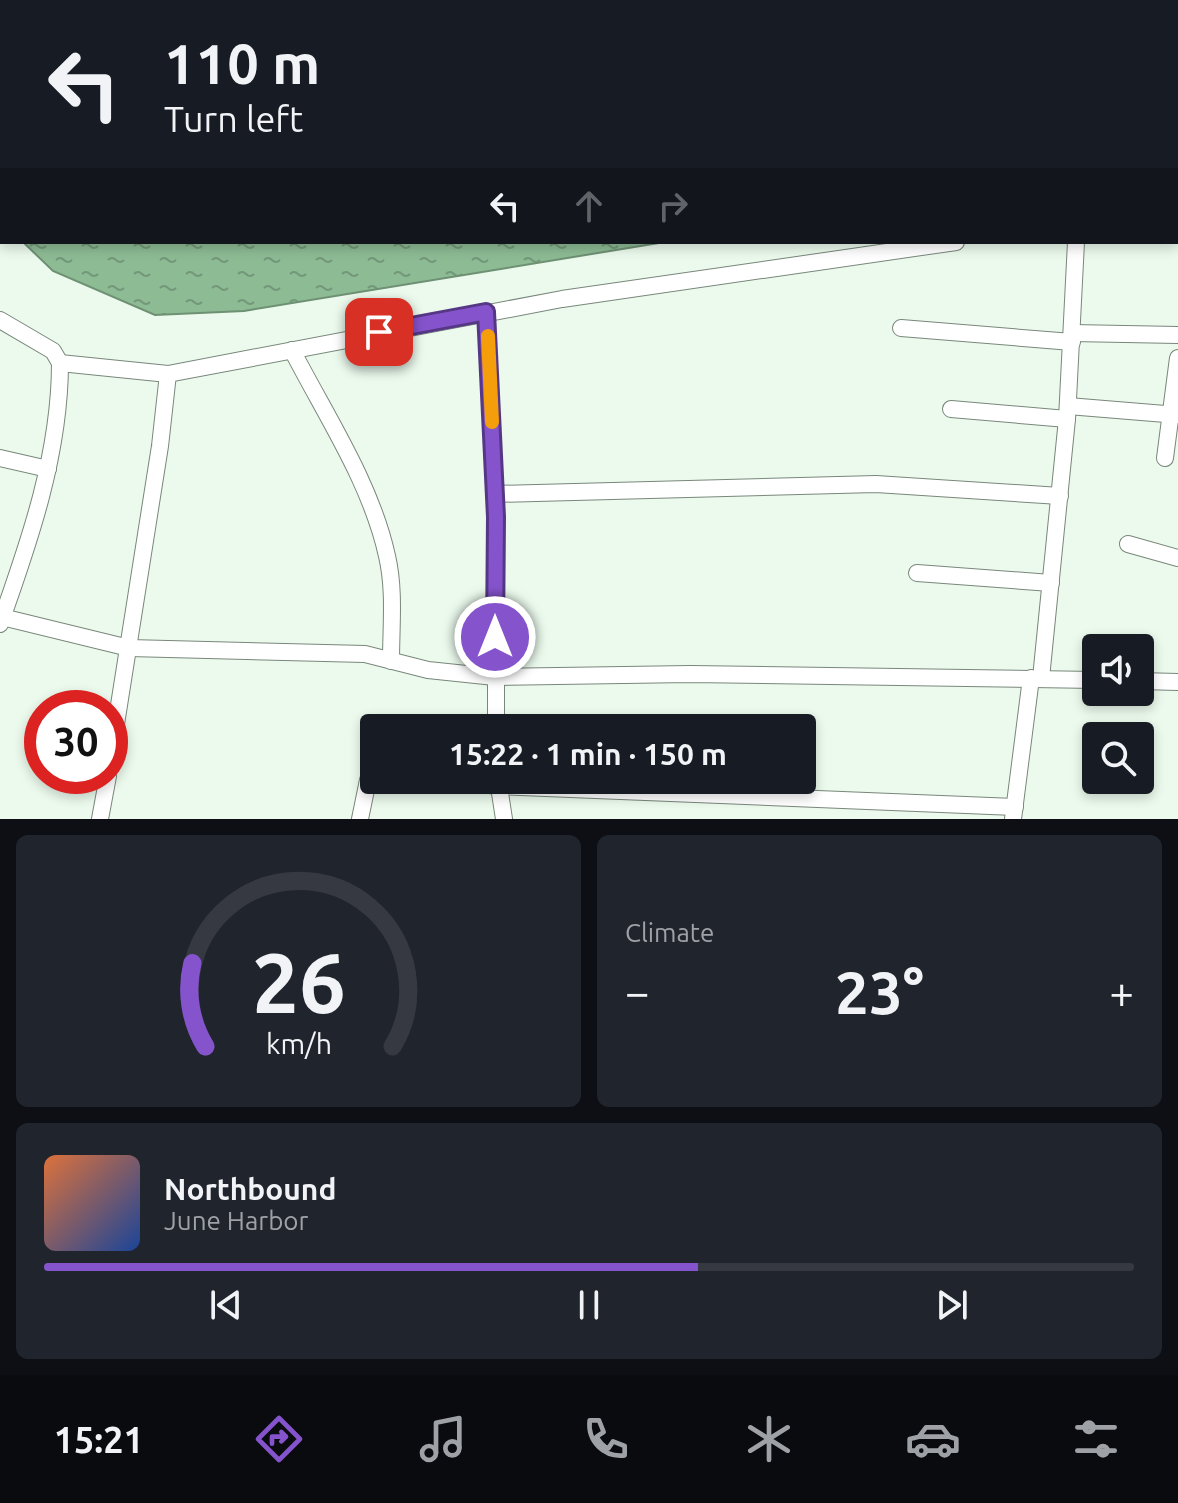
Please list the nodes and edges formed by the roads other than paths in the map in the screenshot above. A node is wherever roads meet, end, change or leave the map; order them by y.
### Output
1 (943, 244) edge
2 (1076, 244) edge
3 (486, 312) junction
4 (2, 325) edge
5 (901, 328) dead end
6 (1178, 335) edge
7 (1072, 338) junction
8 (292, 350) junction
9 (1178, 358) edge
10 (60, 363) junction
11 (168, 374) junction
12 (951, 409) dead end
13 (1068, 412) junction
14 (1174, 414) edge
15 (0, 458) edge
16 (1165, 458) dead end
17 (48, 469) junction
18 (495, 494) junction
19 (1060, 496) junction
20 (1128, 544) dead end
21 (1178, 558) edge
22 (917, 573) dead end
23 (1051, 583) junction
24 (2, 612) edge
25 (129, 648) junction
26 (391, 661) junction
27 (495, 677) junction
28 (1036, 678) junction
29 (1082, 680) edge
30 (1154, 681) edge
31 (1178, 682) edge
32 (122, 690) edge
33 (496, 714) edge
34 (105, 794) edge
35 (365, 794) edge
36 (500, 794) edge
37 (687, 794) edge
38 (1014, 813) edge
39 (100, 819) edge
40 (360, 819) edge
41 (504, 819) edge

1 - 3 street
2 - 7 street
3 - 8 street
3 - 18 street
4 - 10 street
5 - 7 street
6 - 7 street
7 - 13 street
8 - 11 street
8 - 26 street
9 - 14 street
10 - 11 street
10 - 17 street
11 - 25 street
12 - 13 street
13 - 14 street
13 - 19 street
14 - 16 street
15 - 17 street
17 - 24 street
18 - 19 street
18 - 27 street
19 - 23 street
20 - 21 street
22 - 23 street
23 - 28 street
24 - 25 street
25 - 26 street
25 - 32 street
26 - 27 street
27 - 28 street
27 - 33 street
28 - 29 street
28 - 38 street
30 - 31 street
34 - 39 street
35 - 40 street
36 - 41 street
37 - 38 street

